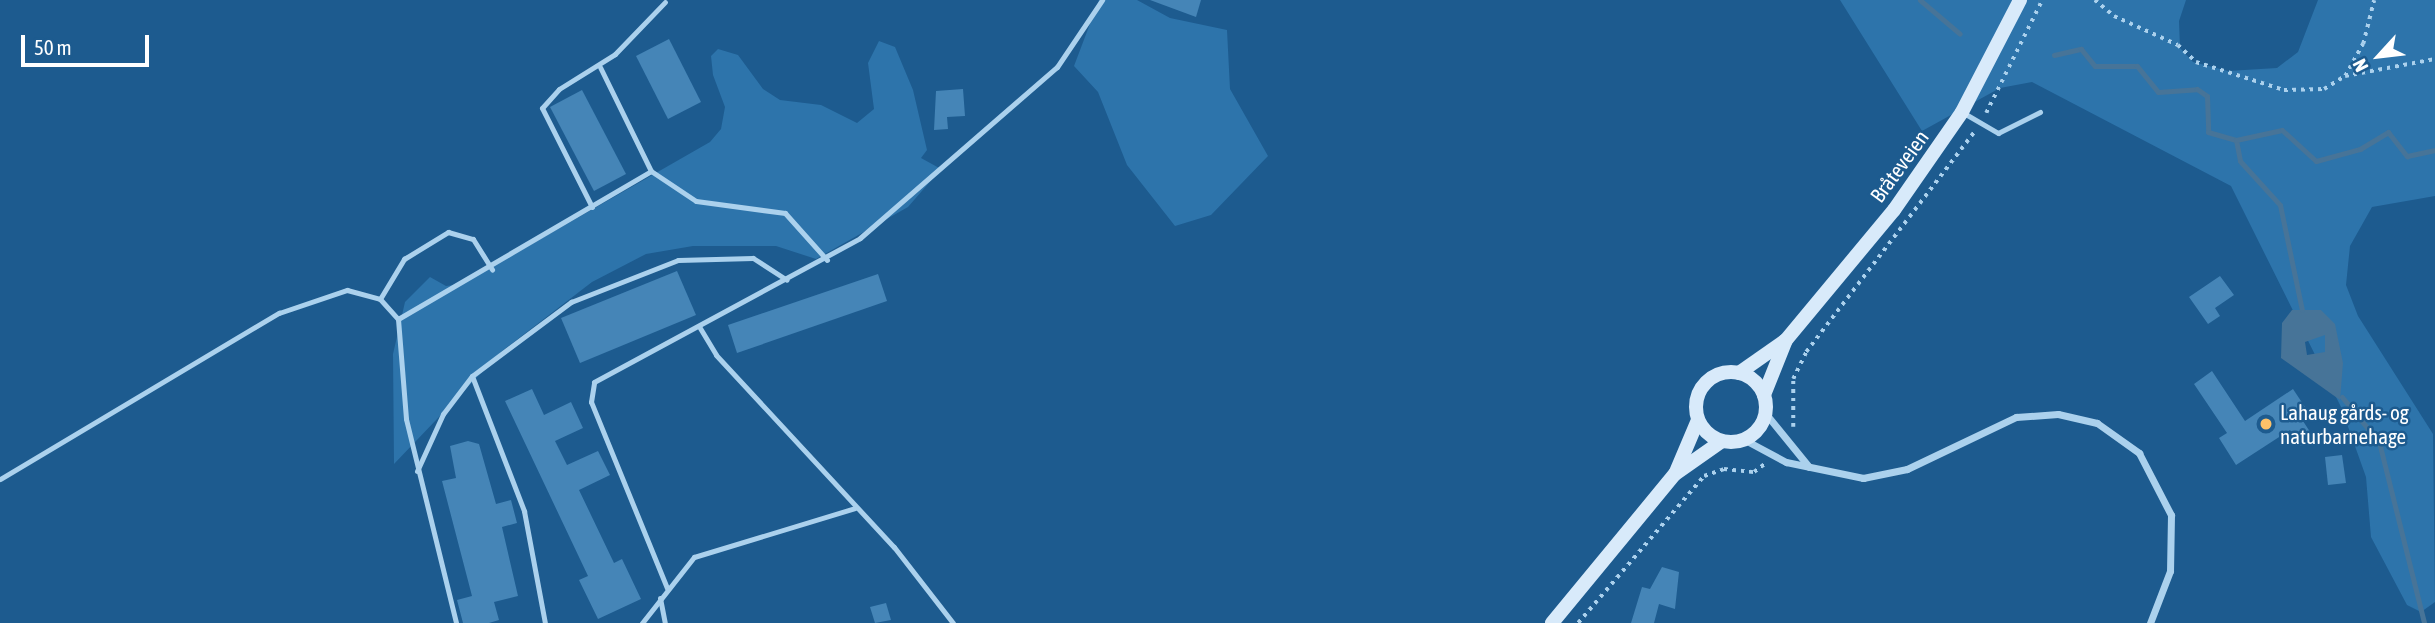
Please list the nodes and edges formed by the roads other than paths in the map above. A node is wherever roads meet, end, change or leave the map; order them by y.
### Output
1 (1101, 0) edge
2 (2020, 0) edge
3 (665, 2) dead end
4 (600, 67) junction
5 (1962, 112) junction
6 (2040, 112) dead end
7 (652, 171) junction
8 (592, 207) junction
9 (827, 260) junction
10 (492, 268) junction
11 (787, 280) junction
12 (380, 299) junction
13 (398, 319) junction
14 (700, 328) junction
15 (1786, 340) junction
16 (1739, 373) junction
17 (472, 376) junction
18 (1764, 395) junction
19 (1766, 414) junction
20 (1698, 420) junction
21 (1745, 440) junction
22 (1722, 441) junction
23 (1809, 467) junction
24 (417, 471) junction
25 (1675, 474) junction
26 (0, 479) edge
27 (855, 508) junction
28 (667, 588) junction
29 (660, 598) junction
30 (456, 623) edge
31 (545, 623) edge
32 (642, 623) edge
33 (664, 623) edge
34 (953, 623) edge
35 (1552, 623) edge
36 (2150, 623) edge

1 - 9 lane
2 - 5 main road, Bråteveien
3 - 4 lane
4 - 7 lane
4 - 8 lane
5 - 6 lane
5 - 15 main road, Bråteveien
7 - 8 lane
7 - 9 lane
8 - 10 lane
9 - 11 lane
10 - 12 lane
10 - 13 lane
11 - 14 lane
11 - 17 lane
12 - 13 lane
12 - 26 lane
13 - 24 lane
14 - 27 lane
14 - 28 lane
15 - 16 main road, Bråteveien
15 - 18 main road, Bråteveien
16 - 18 main road
16 - 20 main road
17 - 24 lane
17 - 31 lane
18 - 19 main road
19 - 21 main road
19 - 23 street
20 - 22 main road
20 - 25 main road
21 - 22 main road
21 - 23 street
22 - 25 main road
23 - 36 street
24 - 30 lane
25 - 35 main road
27 - 28 lane
27 - 34 lane
28 - 29 lane
29 - 32 lane
29 - 33 lane

